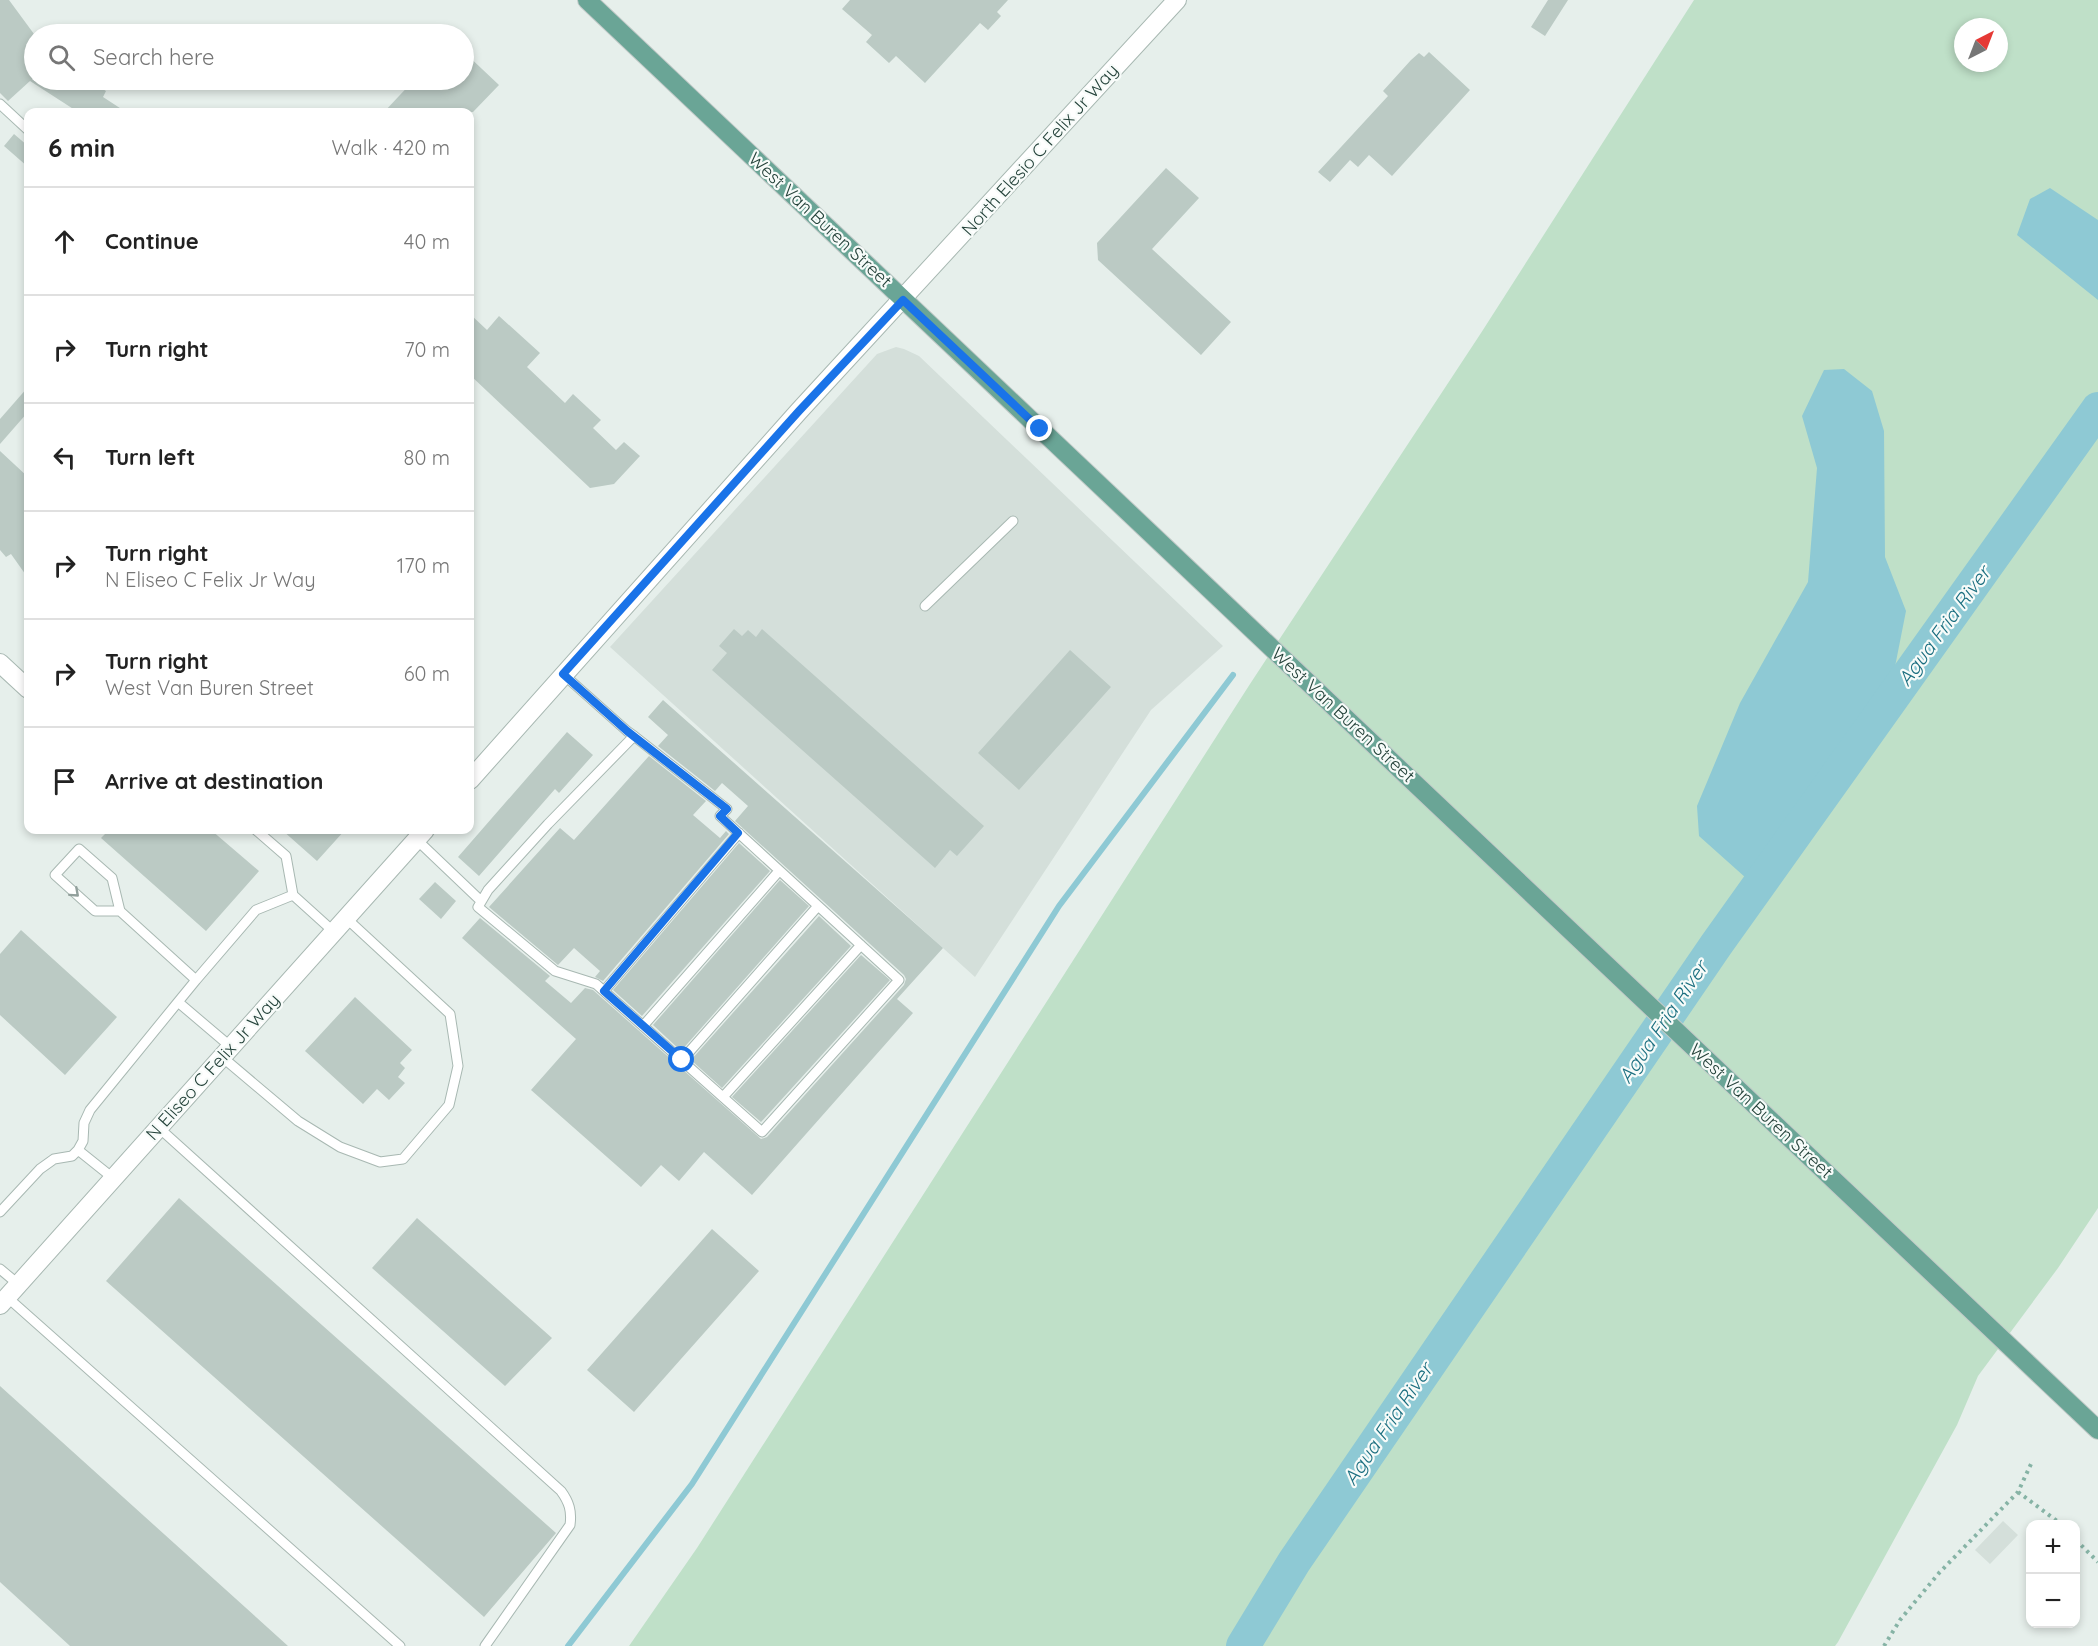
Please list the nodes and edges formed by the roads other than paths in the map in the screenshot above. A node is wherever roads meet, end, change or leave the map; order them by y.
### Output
1 (587, 0) edge
2 (1176, 0) edge
3 (0, 104) edge
4 (24, 126) edge
5 (903, 300) junction
6 (1013, 521) dead end
7 (926, 606) dead end
8 (4, 674) edge
9 (563, 674) junction
10 (24, 686) edge
11 (634, 736) junction
12 (474, 775) edge
13 (738, 833) junction
14 (261, 834) edge
15 (421, 835) edge
16 (779, 871) junction
17 (293, 895) junction
18 (481, 902) junction
19 (818, 906) junction
20 (120, 911) junction
21 (340, 925) junction
22 (861, 945) junction
23 (196, 980) junction
24 (604, 991) junction
25 (178, 1002) junction
26 (643, 1026) junction
27 (226, 1052) junction
28 (682, 1060) junction
29 (723, 1097) junction
30 (158, 1127) junction
31 (78, 1150) junction
32 (113, 1178) junction
33 (0, 1212) edge
34 (0, 1269) edge
35 (8, 1296) edge
36 (2098, 1430) edge
37 (400, 1646) edge
38 (484, 1646) edge

1 - 5 main road, West Van Buren Street
2 - 5 street, North Elesio C Felix Jr Way
3 - 4 lane
5 - 9 street
5 - 36 main road, West Van Buren Street
6 - 7 lane
8 - 10 street
9 - 11 lane
9 - 12 street
11 - 13 lane
11 - 18 lane
13 - 16 lane
13 - 24 lane
14 - 17 lane
15 - 18 lane
15 - 21 street, N Eliseo C Felix Jr Way
16 - 19 lane
16 - 26 lane
17 - 21 lane
17 - 23 lane
18 - 24 lane
19 - 22 lane
19 - 28 lane
20 -> 20 lane
20 - 23 lane
21 - 27 street, N Eliseo C Felix Jr Way
21 - 27 lane
22 - 29 lane
22 - 29 lane
23 - 25 lane
24 - 26 lane
25 - 27 lane
25 - 31 lane
26 - 28 lane
27 - 30 street, N Eliseo C Felix Jr Way
28 - 29 lane
30 - 32 street, N Eliseo C Felix Jr Way
30 - 38 lane
31 - 32 lane
31 - 33 lane
32 - 35 street, N Eliseo C Felix Jr Way
34 - 35 lane
35 - 37 lane

